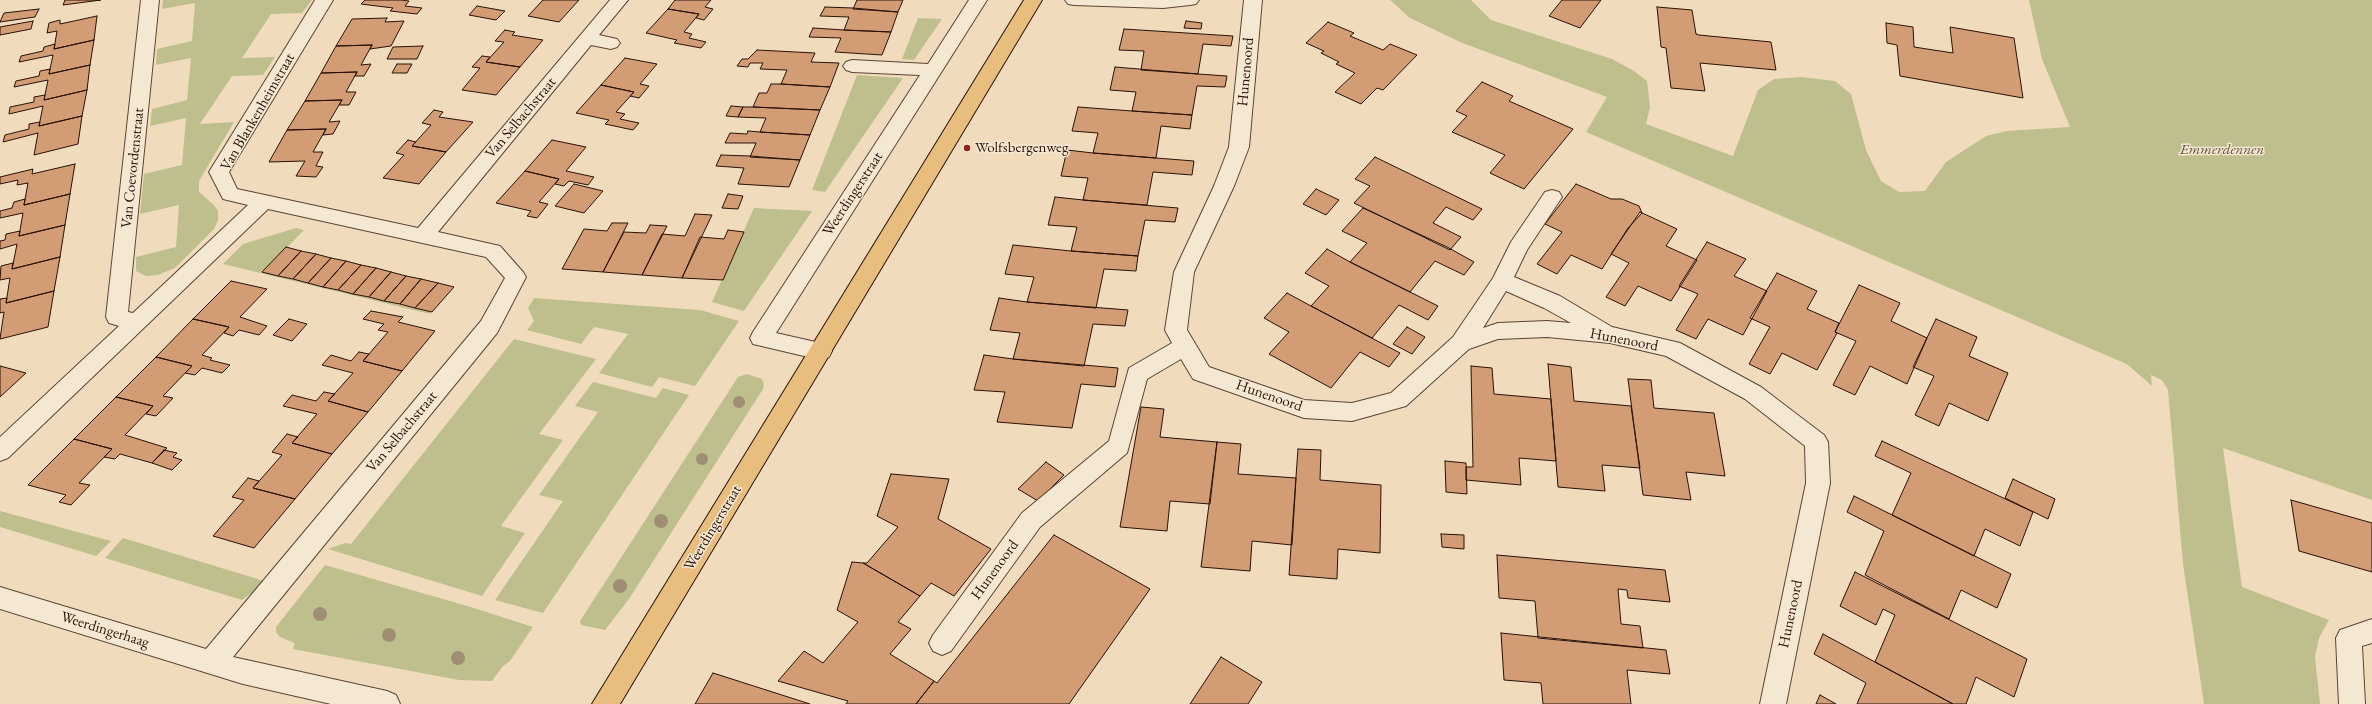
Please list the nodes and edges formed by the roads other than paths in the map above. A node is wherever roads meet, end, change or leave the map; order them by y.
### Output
1 (150, 0) edge
2 (324, 0) edge
3 (619, 0) edge
4 (978, 0) edge
5 (1033, 0) edge
6 (1074, 0) edge
7 (1190, 0) edge
8 (1253, 0) edge
9 (587, 39) junction
10 (611, 43) dead end
11 (852, 66) dead end
12 (933, 70) junction
13 (1552, 197) dead end
14 (265, 202) junction
15 (423, 236) junction
16 (1502, 281) junction
17 (137, 322) junction
18 (1610, 335) junction
19 (1461, 343) junction
20 (1186, 346) junction
21 (820, 351) junction
22 (0, 451) edge
23 (0, 598) edge
24 (2361, 634) edge
25 (942, 643) dead end
26 (211, 663) junction
27 (387, 704) edge
28 (605, 704) edge
29 (1773, 704) edge
30 (2352, 704) edge

1 - 17 street, Van Coevordenstraat
2 - 14 street, Van Blankenheimstraat
3 - 9 street, Van Selbachstraat
4 - 12 street, Weerdingerstraat
5 - 21 main road, Weerdingerstraat
6 - 7 street
8 - 20 street, Hunenoord
9 - 10 street
9 - 15 street, Van Selbachstraat
11 - 12 street
12 - 21 street, Weerdingerstraat
13 - 16 street
14 - 15 street, Van Selbachstraat
14 - 17 street
15 - 26 street, Van Selbachstraat
16 - 18 street
16 - 19 street
17 - 22 street
18 - 19 street, Hunenoord
18 - 29 street, Hunenoord
19 - 20 street, Hunenoord
20 - 25 street, Hunenoord
21 - 28 main road, Weerdingerstraat
23 - 26 street, Weerdingerhaag
24 - 30 street
26 - 27 street, Weerdingerhaag

